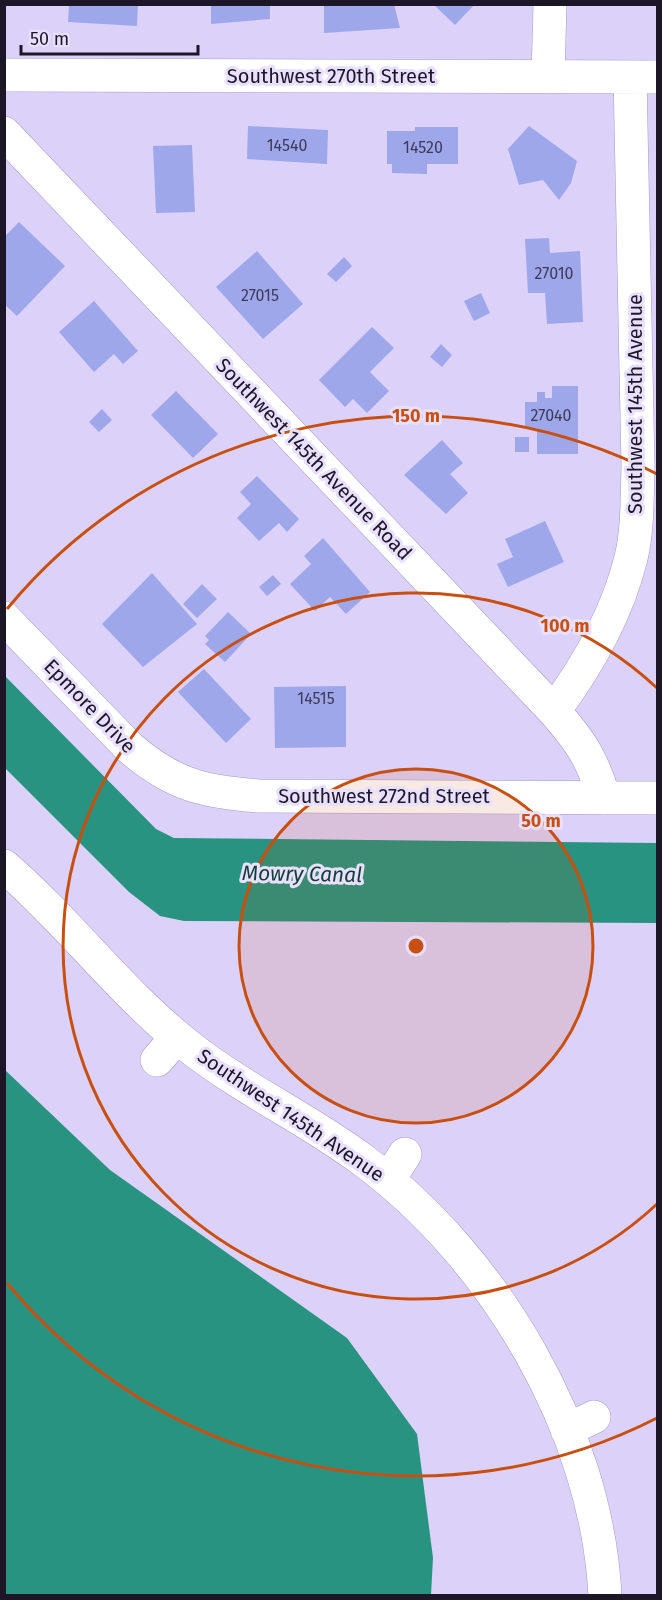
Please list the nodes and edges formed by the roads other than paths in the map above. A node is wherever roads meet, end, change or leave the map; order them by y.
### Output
1 (550, 4) edge
2 (4, 75) edge
3 (548, 76) junction
4 (644, 77) edge
5 (4, 132) edge
6 (4, 618) edge
7 (554, 711) junction
8 (184, 785) joint
9 (604, 798) junction
10 (657, 798) edge
11 (4, 866) edge
12 (605, 1596) edge

1 - 3 street
2 - 3 street, Southwest 270th Street
3 - 4 street, Southwest 270th Street
4 - 7 street, Southwest 145th Avenue
5 - 7 street, Southwest 145th Avenue Road
6 - 8 street, Epmore Drive
7 - 9 street, Southwest 145th Avenue Road
8 - 9 street, Southwest 272nd Street
9 - 10 street, Southwest 272nd Street
11 - 12 street, Southwest 145th Avenue

